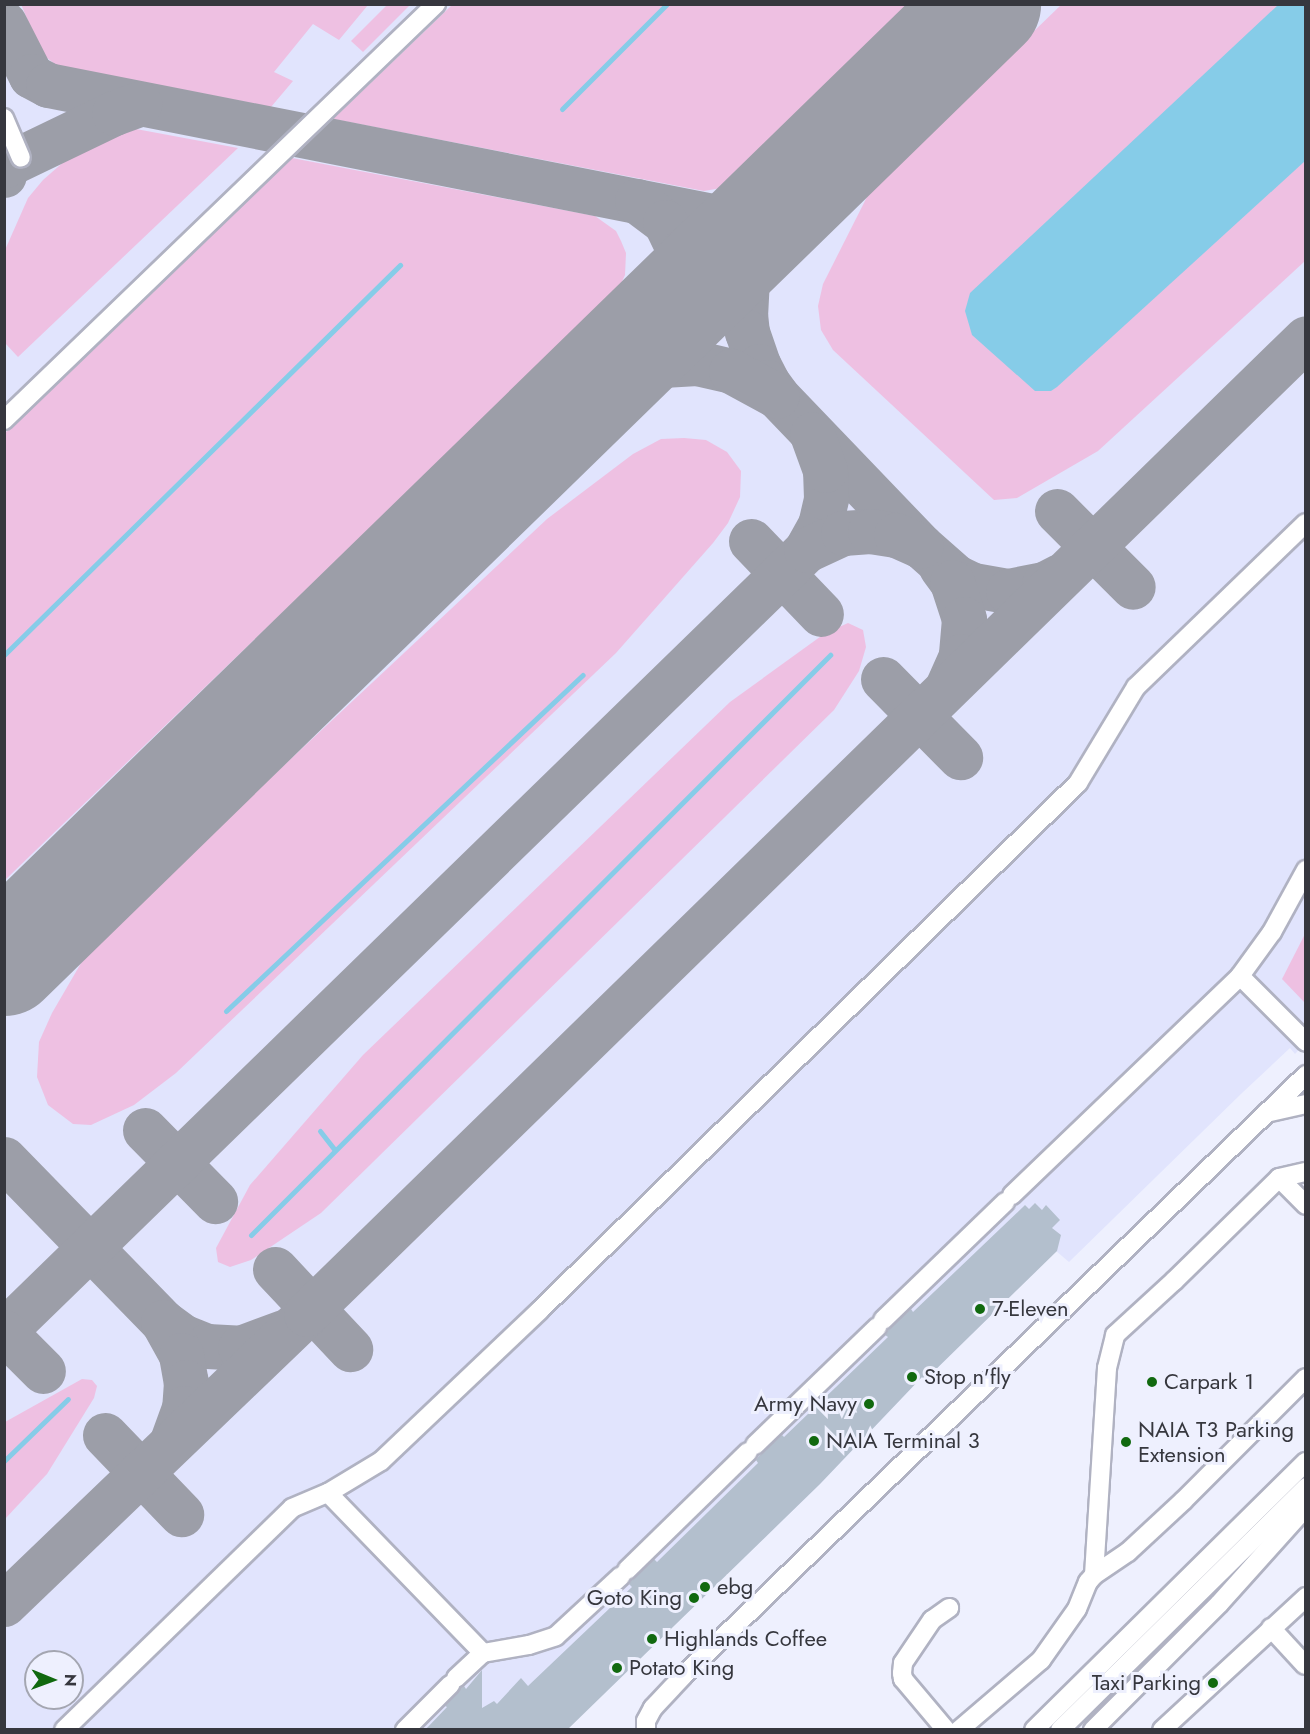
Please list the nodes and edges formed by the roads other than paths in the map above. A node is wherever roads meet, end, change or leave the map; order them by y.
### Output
1 (436, 4) edge
2 (4, 118) edge
3 (21, 158) dead end
4 (4, 420) edge
5 (1305, 523) edge
6 (1305, 870) edge
7 (1240, 976) junction
8 (1305, 1042) edge
9 (1305, 1075) edge
10 (1305, 1104) edge
11 (1262, 1115) junction
12 (1305, 1172) edge
13 (1279, 1178) junction
14 (1305, 1205) edge
15 (1305, 1378) edge
16 (1305, 1462) edge
17 (1305, 1487) edge
18 (328, 1493) junction
19 (1305, 1508) edge
20 (1094, 1575) junction
21 (1305, 1597) edge
22 (949, 1608) dead end
23 (1271, 1628) junction
24 (483, 1653) junction
25 (1299, 1658) edge
26 (64, 1730) edge
27 (405, 1730) edge
28 (645, 1730) edge
29 (946, 1730) edge
30 (959, 1730) edge
31 (1034, 1730) edge
32 (1060, 1730) edge
33 (1093, 1730) edge
34 (1162, 1730) edge

1 - 4 lane
2 - 3 lane
5 - 18 lane
6 - 7 lane
7 - 8 lane
7 - 24 lane
9 - 11 lane
10 - 11 lane
11 - 28 lane
12 - 13 lane
13 - 14 lane
13 - 20 lane
15 - 20 lane
16 - 31 lane
17 - 32 lane
18 - 24 lane
18 - 26 lane
19 - 33 lane
20 - 30 lane
21 - 23 lane
22 - 29 lane
23 - 25 lane
23 - 34 lane
24 - 27 lane

